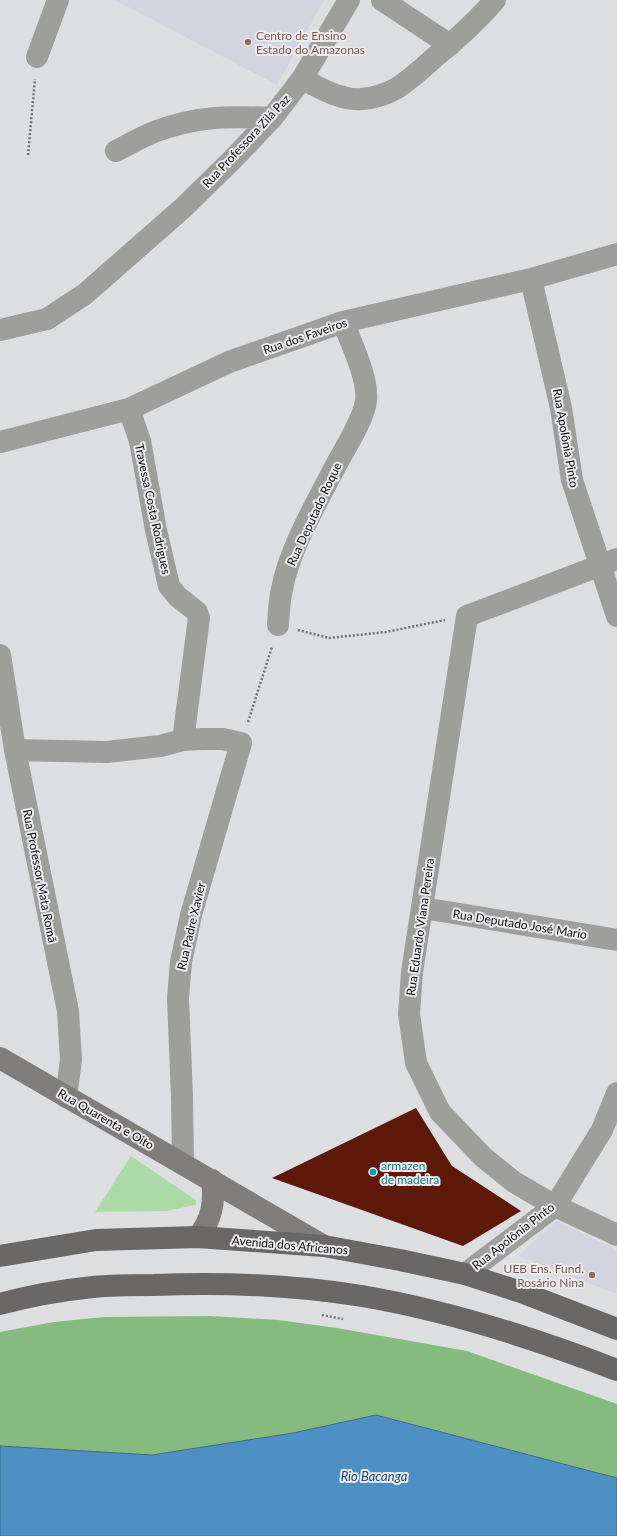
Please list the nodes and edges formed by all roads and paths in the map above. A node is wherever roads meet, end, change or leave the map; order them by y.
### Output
1 (58, 0) edge
2 (349, 0) edge
3 (382, 0) edge
4 (494, 0) edge
5 (450, 45) junction
6 (37, 57) joint
7 (302, 79) junction
8 (272, 118) junction
9 (116, 151) dead end
10 (28, 155) dead end
11 (617, 254) edge
12 (532, 279) junction
13 (343, 322) junction
14 (0, 330) edge
15 (129, 409) junction
16 (0, 442) edge
17 (608, 562) edge
18 (467, 616) junction
19 (617, 616) edge
20 (278, 625) junction
21 (0, 655) edge
22 (183, 740) junction
23 (241, 743) junction
24 (15, 750) junction
25 (422, 908) junction
26 (617, 940) edge
27 (0, 1058) edge
28 (617, 1093) edge
29 (66, 1098) junction
30 (183, 1163) junction
31 (212, 1180) junction
32 (555, 1206) junction
33 (617, 1235) edge
34 (198, 1237) junction
35 (324, 1246) junction
36 (0, 1256) edge
37 (465, 1274) junction
38 (0, 1304) edge
39 (617, 1329) edge
40 (617, 1370) edge

1 - 6 street
2 - 7 street, Rua Professora Zilá Paz
3 - 5 street
4 - 5 street
5 - 7 street
6 - 10 path
7 - 8 street, Rua Professora Zilá Paz
8 - 9 street
8 - 14 street, Rua Professora Zilá Paz
11 - 12 street, Rua dos Faveiros
12 - 13 street, Rua dos Faveiros
12 - 17 street, Rua Apolônia Pinto
13 - 15 street, Rua dos Faveiros
13 - 20 street, Rua Deputado Roque
15 - 16 street, Rua dos Faveiros
15 - 22 street, Travessa Costa Rodrigues
17 - 18 street
17 - 19 street, Rua Apolônia Pinto
18 - 20 path
18 - 25 street, Rua Eduardo Viana Pereira
20 - 23 path
21 - 24 street, Rua Professor Mata Romã
22 - 23 street
22 - 24 street
23 - 30 street, Rua Padre Xavier
24 - 29 street, Rua Professor Mata Romã
25 - 26 street, Rua Deputado José Mario
25 - 32 street, Rua Eduardo Viana Pereira
27 - 29 main road, Rua Quarenta e Oito
28 - 32 street, Rua Apolônia Pinto
29 - 30 main road, Rua Quarenta e Oito
30 - 31 main road, Rua Quarenta e Oito
31 - 34 main road
31 - 35 main road, Rua Quarenta e Oito
32 - 33 street, Rua Eduardo Viana Pereira
32 - 37 street, Rua Apolônia Pinto
34 - 35 main road, Avenida dos Africanos
34 - 36 main road, Avenida dos Africanos
35 - 37 main road, Avenida dos Africanos
37 - 39 main road, Avenida dos Africanos
38 - 40 main road

